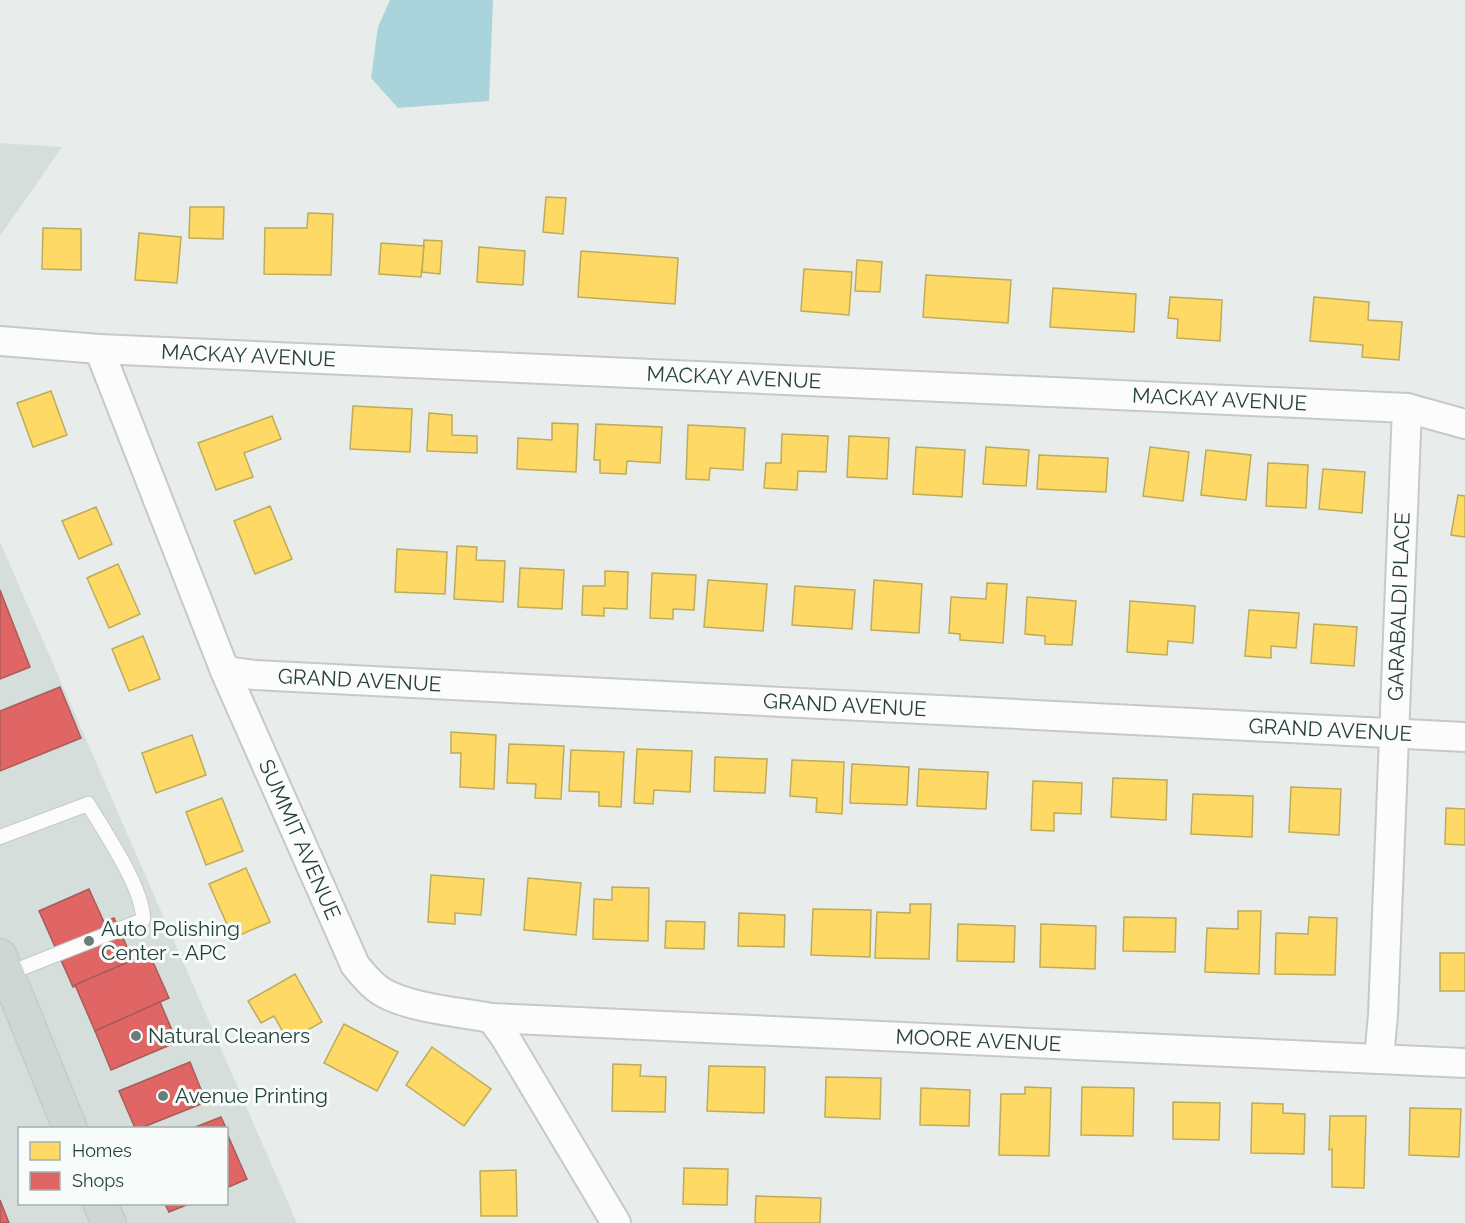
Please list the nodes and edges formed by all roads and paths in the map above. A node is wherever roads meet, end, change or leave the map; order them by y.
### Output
1 (0, 341) edge
2 (99, 349) junction
3 (1407, 408) junction
4 (1465, 424) edge
5 (225, 671) junction
6 (1393, 734) junction
7 (1465, 737) edge
8 (0, 837) edge
9 (4, 965) edge
10 (491, 1018) junction
11 (1379, 1058) junction
12 (1465, 1063) edge
13 (70, 1127) edge
14 (101, 1205) edge
15 (109, 1223) edge
16 (616, 1223) edge

1 - 2 street, MACKAY AVENUE
2 - 3 street, MACKAY AVENUE
2 - 5 street, SUMMIT AVENUE
3 - 4 street, MACKAY AVENUE
3 - 6 street, GARABALDI PLACE
5 - 6 street, GRAND AVENUE
5 - 10 street, SUMMIT AVENUE
6 - 7 street, GRAND AVENUE
6 - 11 street, GARABALDI PLACE
8 - 9 lane
9 - 13 main road
10 - 11 street, MOORE AVENUE
10 - 16 street
11 - 12 street, MOORE AVENUE
14 - 15 main road

